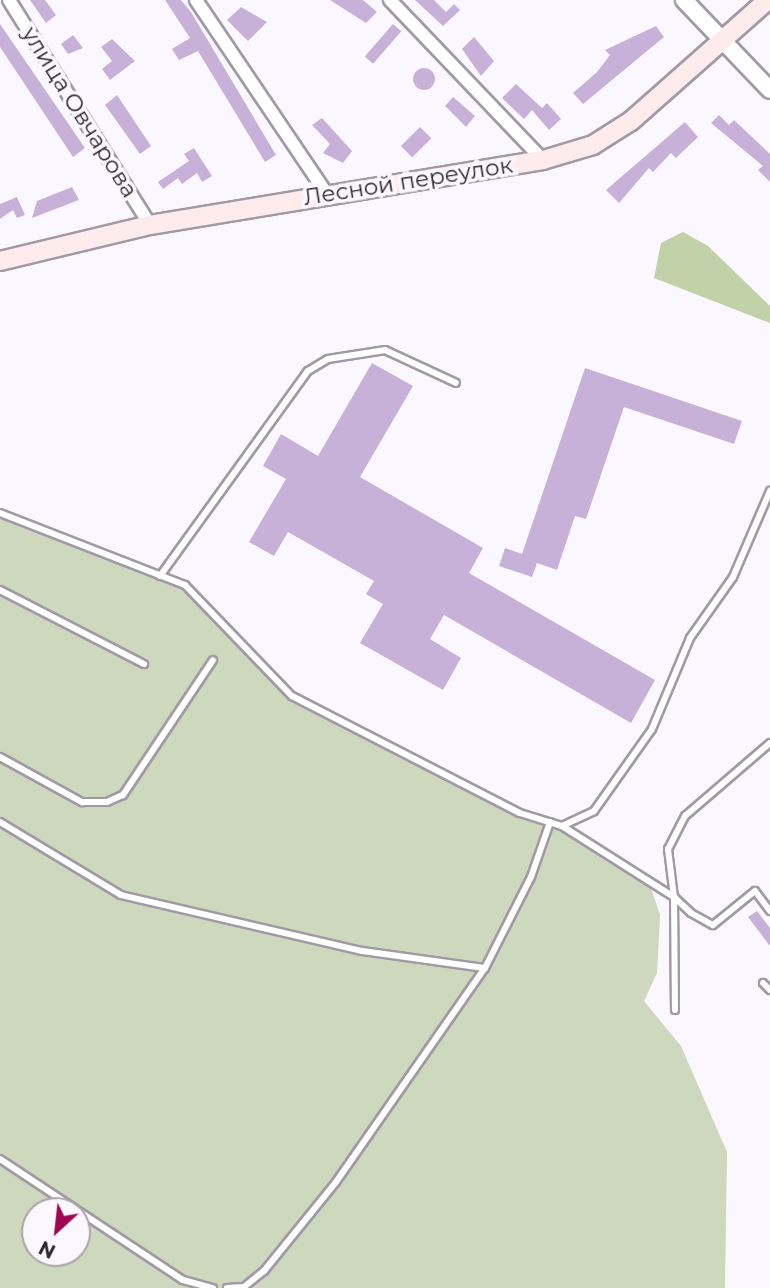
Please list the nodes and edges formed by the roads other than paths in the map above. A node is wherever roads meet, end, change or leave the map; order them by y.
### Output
1 (9, 0) edge
2 (196, 0) edge
3 (390, 0) edge
4 (684, 0) edge
5 (768, 0) edge
6 (723, 40) junction
7 (770, 90) edge
8 (543, 160) junction
9 (326, 193) junction
10 (150, 225) junction
11 (0, 261) edge
12 (456, 383) dead end
13 (770, 491) edge
14 (0, 513) edge
15 (160, 576) junction
16 (0, 590) edge
17 (213, 660) dead end
18 (144, 664) dead end
19 (770, 743) edge
20 (0, 757) edge
21 (0, 822) edge
22 (550, 822) junction
23 (562, 826) junction
24 (674, 897) junction
25 (770, 911) edge
26 (485, 968) junction
27 (763, 983) dead end
28 (770, 990) edge
29 (675, 1010) dead end
30 (0, 1159) edge
31 (213, 1288) edge
32 (228, 1288) edge

1 - 10 street, улица Овчарова
2 - 9 street
3 - 8 street
4 - 6 street
5 - 6 main road, Лесной переулок
6 - 7 street
6 - 8 main road, Лесной переулок
8 - 9 main road, Лесной переулок
9 - 10 main road, Лесной переулок
10 - 11 main road, Лесной переулок
12 - 15 lane
13 - 23 lane
14 - 15 lane
15 - 22 lane
16 - 18 lane
17 - 20 lane
19 - 24 lane
21 - 26 lane
22 - 23 lane
22 - 26 lane
23 - 24 lane
24 - 25 lane
24 - 29 lane
26 - 32 lane
27 - 28 lane
30 - 31 lane

